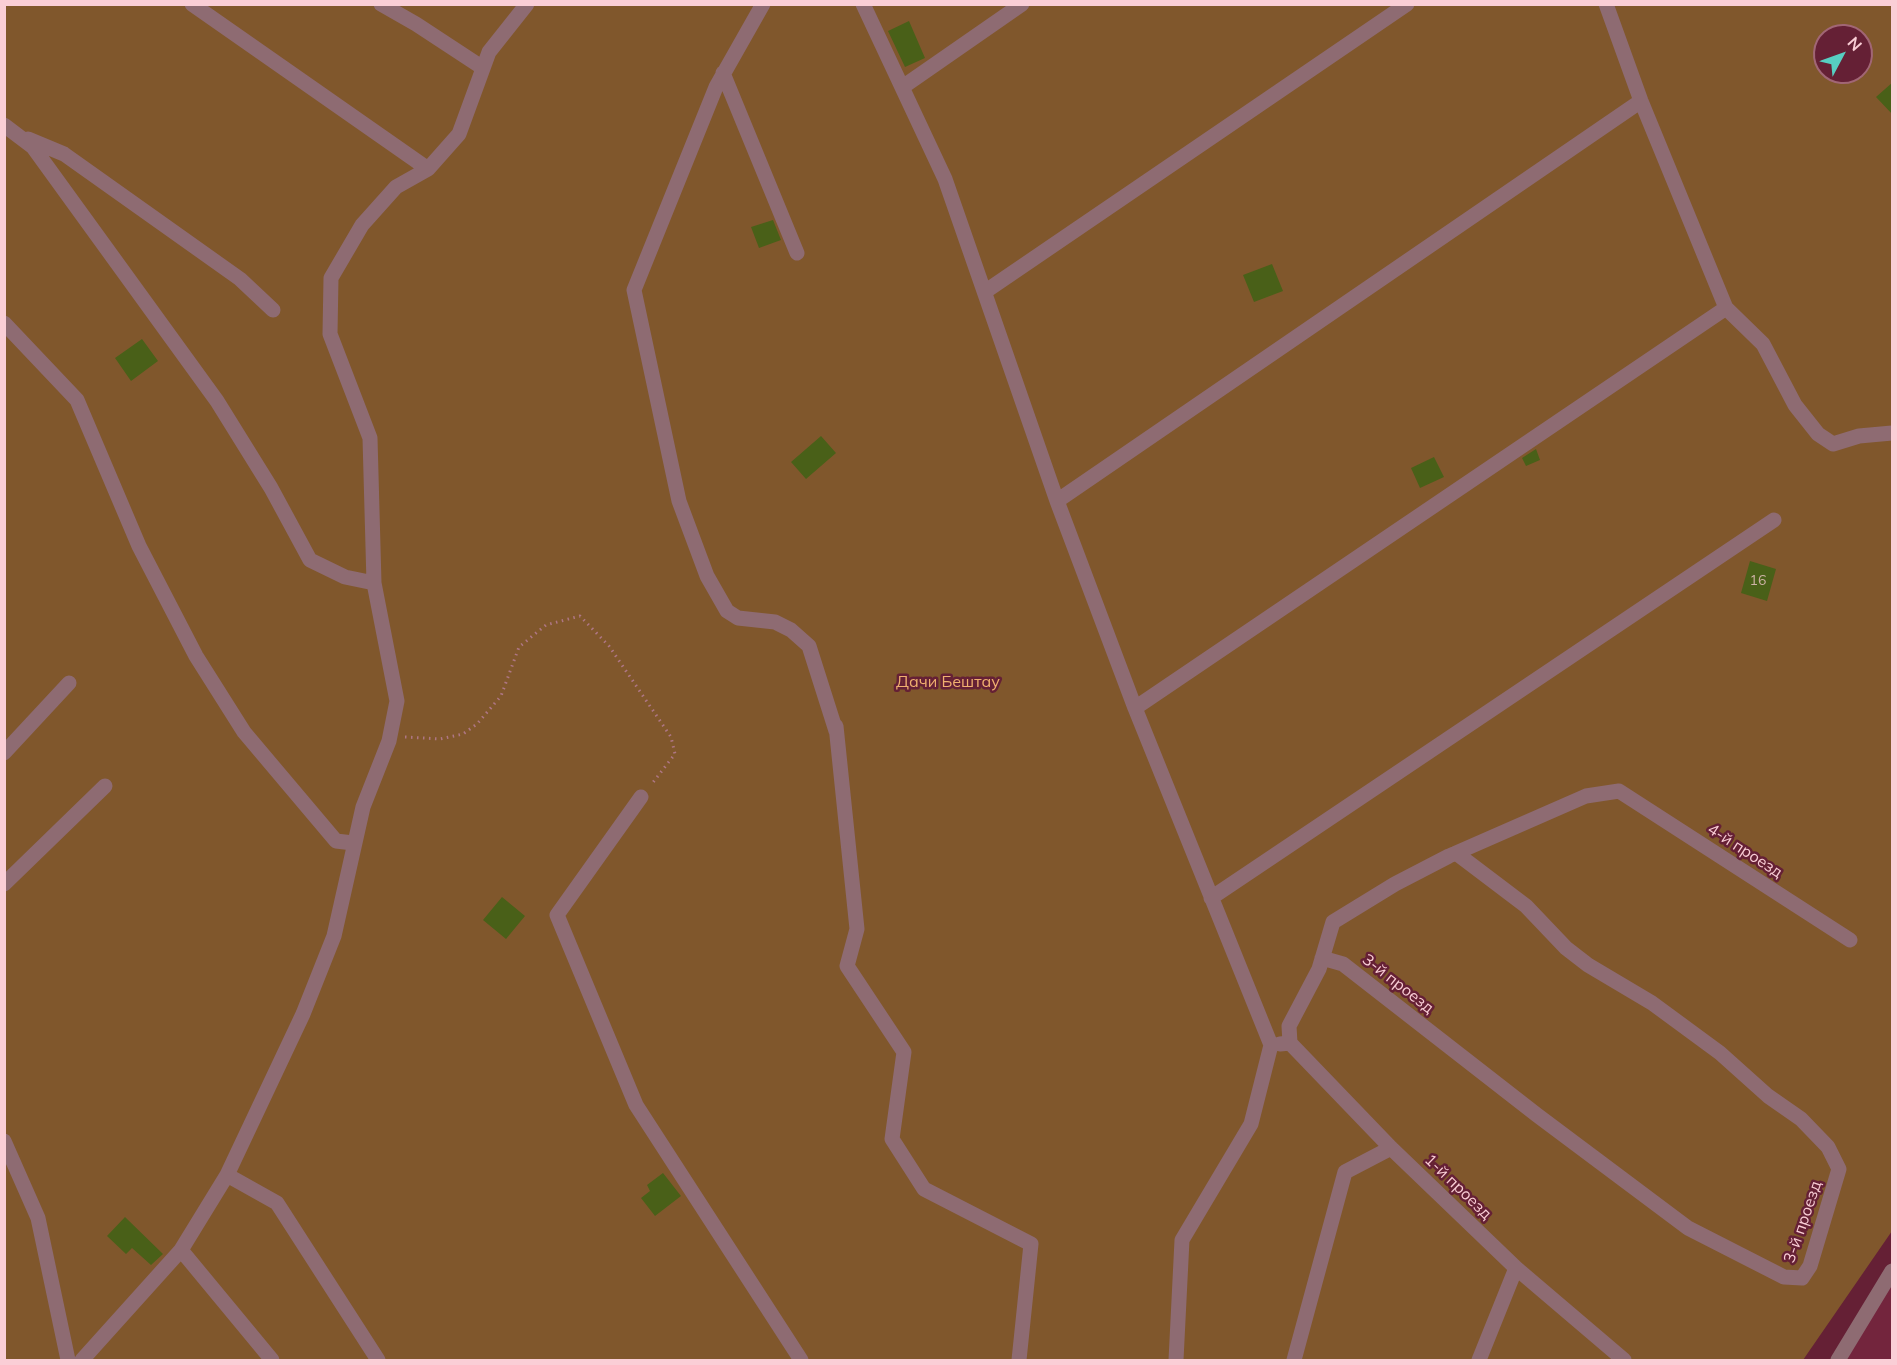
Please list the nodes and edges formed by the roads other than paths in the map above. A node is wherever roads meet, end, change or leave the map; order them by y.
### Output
1 (192, 4) edge
2 (381, 4) edge
3 (527, 4) edge
4 (763, 4) edge
5 (863, 4) edge
6 (1022, 4) edge
7 (1407, 4) edge
8 (1606, 4) edge
9 (483, 68) junction
10 (723, 74) junction
11 (904, 86) junction
12 (1641, 101) junction
13 (4, 125) edge
14 (17, 135) junction
15 (428, 169) junction
16 (797, 253) dead end
17 (986, 291) junction
18 (1726, 308) junction
19 (273, 310) dead end
20 (4, 323) edge
21 (1893, 432) edge
22 (1057, 501) junction
23 (1774, 520) dead end
24 (374, 582) junction
25 (69, 683) dead end
26 (1135, 708) junction
27 (4, 753) edge
28 (105, 786) dead end
29 (641, 797) road end
30 (353, 843) junction
31 (1456, 853) junction
32 (4, 884) edge
33 (1211, 898) junction
34 (1851, 940) dead end
35 (1322, 958) junction
36 (1290, 1043) junction
37 (1270, 1045) junction
38 (4, 1142) edge
39 (1391, 1148) junction
40 (227, 1175) junction
41 (181, 1250) junction
42 (1516, 1268) junction
43 (1893, 1271) edge
44 (68, 1360) edge
45 (82, 1360) edge
46 (272, 1360) edge
47 (378, 1360) edge
48 (801, 1360) edge
49 (1019, 1360) edge
50 (1176, 1360) edge
51 (1294, 1360) edge
52 (1479, 1360) edge
53 (1624, 1360) edge
54 (1838, 1360) edge

1 - 15 street
2 - 9 street
3 - 9 street
4 - 10 street
5 - 11 street
6 - 11 street
7 - 17 street
8 - 12 street
9 - 15 street
10 - 16 street
10 - 49 street
11 - 17 street
12 - 18 street
12 - 22 street
13 - 14 street
14 - 19 street
14 - 24 street
15 - 24 street
17 - 22 street
18 - 21 street
18 - 26 street
20 - 30 street
22 - 26 street
23 - 33 street
24 - 30 street
25 - 27 street
26 - 33 street
28 - 32 street
29 - 48 street
30 - 40 street
31 - 34 street, 4-й проезд
31 - 35 street
31 - 35 street, 3-й проезд
33 - 37 street
35 - 36 street
36 - 37 street
36 - 39 street, 1-й проезд
37 - 50 street
38 - 44 street
39 - 42 street, 1-й проезд
39 - 51 street
40 - 41 street
40 - 47 street
41 - 45 street
41 - 46 street
42 - 52 street
42 - 53 street, 1-й проезд
43 - 54 street

